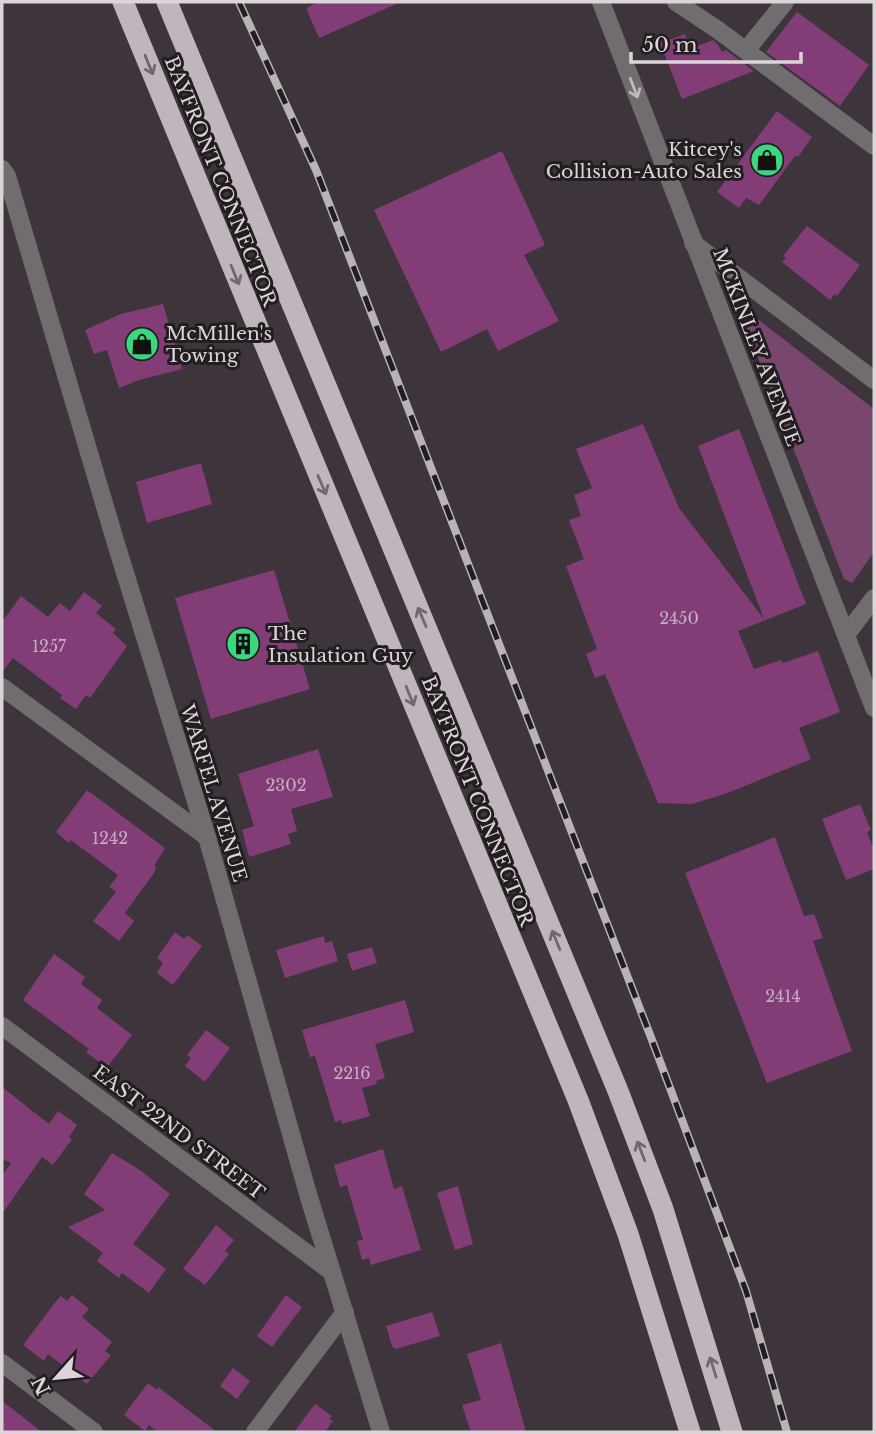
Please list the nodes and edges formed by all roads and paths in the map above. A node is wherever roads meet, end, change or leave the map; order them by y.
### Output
1 (123, 2) edge
2 (167, 2) edge
3 (601, 2) edge
4 (676, 2) edge
5 (785, 2) edge
6 (752, 44) dead end
7 (874, 146) edge
8 (2, 169) edge
9 (13, 198) junction
10 (2, 213) edge
11 (693, 243) junction
12 (874, 380) edge
13 (874, 598) edge
14 (846, 635) junction
15 (2, 687) edge
16 (874, 708) edge
17 (207, 837) junction
18 (2, 1026) edge
19 (331, 1272) junction
20 (345, 1312) junction
21 (2, 1363) edge
22 (94, 1432) edge
23 (255, 1432) edge
24 (381, 1432) edge
25 (690, 1432) edge
26 (732, 1432) edge

1 -> 25 highway, BAYFRONT CONNECTOR
26 -> 2 highway, BAYFRONT CONNECTOR
3 -> 11 street, MCKINLEY AVENUE
4 - 7 street
5 - 6 street
8 - 9 street, WARFEL AVENUE
9 - 10 street
9 - 17 street, WARFEL AVENUE
11 - 12 street
11 - 14 street, MCKINLEY AVENUE
13 - 14 street
14 - 16 street, MCKINLEY AVENUE
15 - 17 street
17 - 19 street, WARFEL AVENUE
18 - 19 street, EAST 22ND STREET
19 - 20 street, WARFEL AVENUE
20 - 23 street
20 - 24 street, WARFEL AVENUE
21 - 22 street

